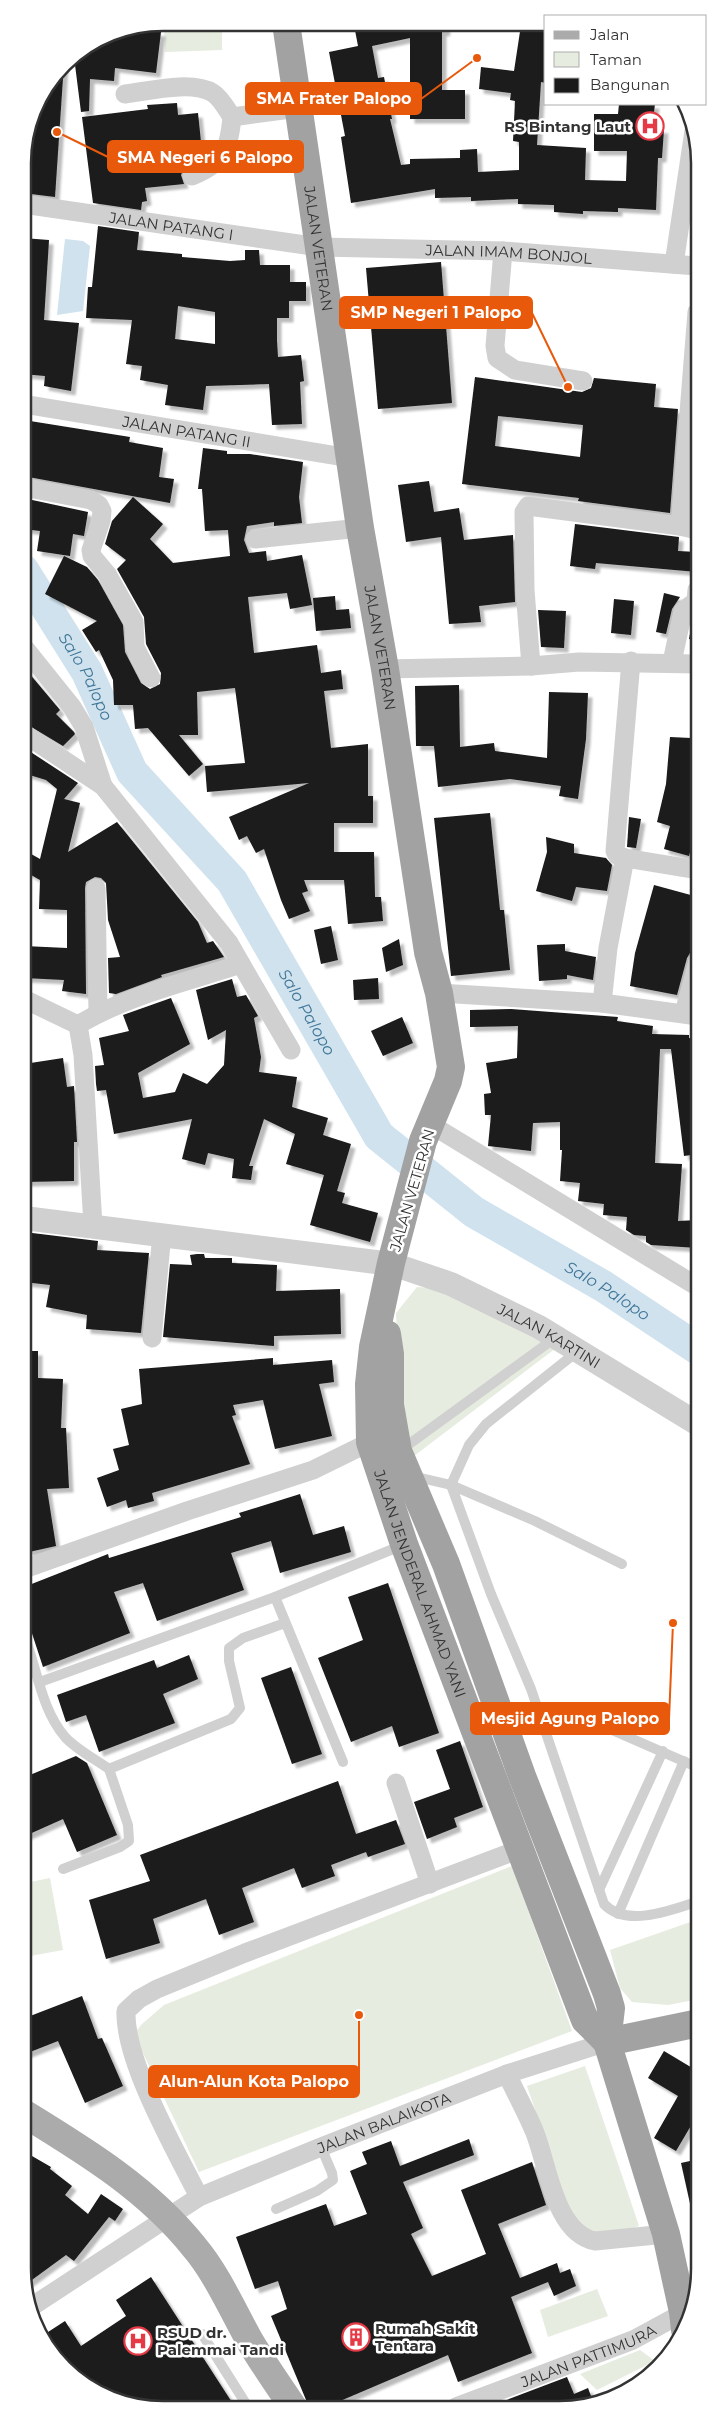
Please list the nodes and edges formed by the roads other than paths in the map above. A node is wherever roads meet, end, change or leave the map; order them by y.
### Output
1 (287, 32) edge
2 (125, 94) dead end
3 (298, 108) junction
4 (232, 117) junction
5 (690, 154) edge
6 (192, 176) dead end
7 (32, 205) edge
8 (320, 247) junction
9 (503, 252) junction
10 (674, 264) junction
11 (691, 265) edge
12 (583, 381) dead end
13 (32, 405) edge
14 (350, 458) junction
15 (691, 478) edge
16 (32, 489) edge
17 (360, 528) junction
18 (689, 528) edge
19 (255, 539) dead end
20 (691, 605) edge
21 (32, 657) edge
22 (632, 661) junction
23 (672, 662) junction
24 (691, 664) edge
25 (531, 666) junction
26 (385, 669) junction
27 (151, 678) dead end
28 (32, 740) edge
29 (103, 786) junction
30 (625, 858) junction
31 (691, 869) edge
32 (96, 888) dead end
33 (241, 964) junction
34 (439, 993) junction
35 (32, 1003) edge
36 (602, 1003) junction
37 (98, 1012) junction
38 (691, 1014) edge
39 (78, 1025) junction
40 (291, 1050) dead end
41 (426, 1133) junction
42 (31, 1219) edge
43 (93, 1226) junction
44 (162, 1234) junction
45 (391, 1263) junction
46 (690, 1283) edge
47 (383, 1305) junction
48 (152, 1338) dead end
49 (556, 1338) junction
50 (578, 1351) junction
51 (690, 1419) edge
52 (370, 1442) junction
53 (398, 1452) junction
54 (410, 1478) junction
55 (451, 1485) junction
56 (404, 1544) junction
57 (446, 1564) junction
58 (622, 1564) dead end
59 (31, 1567) edge
60 (417, 1574) junction
61 (275, 1597) junction
62 (285, 1623) junction
63 (31, 1656) edge
64 (40, 1682) junction
65 (596, 1723) dead end
66 (663, 1751) junction
67 (684, 1761) junction
68 (343, 1762) dead end
69 (690, 1764) edge
70 (110, 1769) junction
71 (522, 1776) junction
72 (396, 1783) dead end
73 (495, 1787) junction
74 (520, 1849) junction
75 (63, 1869) dead end
76 (430, 1884) junction
77 (599, 1890) junction
78 (690, 1903) edge
79 (618, 1914) junction
80 (690, 2025) edge
81 (608, 2042) junction
82 (507, 2074) junction
83 (31, 2118) edge
84 (321, 2147) junction
85 (199, 2198) junction
86 (276, 2209) dead end
87 (166, 2217) junction
88 (666, 2234) junction
89 (36, 2304) edge
90 (685, 2307) edge
91 (681, 2320) edge
92 (202, 2334) dead end
93 (244, 2401) edge
94 (290, 2401) edge
95 (472, 2401) edge

1 - 3 highway, JALAN VETERAN
2 - 4 street
3 - 4 street
3 - 8 highway, JALAN VETERAN
4 - 6 street
5 - 10 street
7 - 8 street, JALAN PATANG I
8 - 9 street, JALAN IMAM BONJOL
8 - 14 highway, JALAN VETERAN
9 - 10 street, JALAN IMAM BONJOL
9 - 12 street
10 - 11 street, JALAN IMAM BONJOL
13 - 14 street, JALAN PATANG II
14 - 17 highway, JALAN VETERAN
15 - 18 street
16 - 27 street
17 - 19 street
17 - 26 highway, JALAN VETERAN
18 - 25 street
20 - 23 street
21 - 29 street
22 - 23 street
22 - 25 street
22 - 30 street
23 - 24 street
25 - 26 street
26 - 34 highway, JALAN VETERAN
28 - 29 street
29 - 33 street
30 - 31 street
30 - 36 street
32 - 37 street
33 - 37 street
33 - 40 street
34 - 36 street
34 - 41 highway, JALAN VETERAN
35 - 39 street
36 - 38 street
37 - 39 street
39 - 43 street
41 - 45 highway, JALAN VETERAN
41 - 46 street
42 - 43 street, JALAN KARTINI
43 - 44 street, JALAN KARTINI
44 - 45 street, JALAN KARTINI
44 - 48 street
45 - 47 highway, JALAN JENDERAL AHMAD YANI
45 - 49 street, JALAN KARTINI
47 - 52 highway, JALAN JENDERAL AHMAD YANI
47 - 53 highway, JALAN JENDERAL AHMAD YANI
49 - 50 street, JALAN KARTINI
49 - 53 lane
50 - 51 street, JALAN KARTINI
50 - 55 lane
52 - 56 highway, JALAN JENDERAL AHMAD YANI
52 - 59 street
53 - 54 highway, JALAN JENDERAL AHMAD YANI
54 - 55 lane
54 - 57 highway, JALAN JENDERAL AHMAD YANI
55 - 58 lane
55 - 77 lane
56 - 60 highway, JALAN JENDERAL AHMAD YANI
56 - 61 lane
57 - 60 highway
57 - 71 highway, JALAN JENDERAL AHMAD YANI
60 - 73 highway, JALAN JENDERAL AHMAD YANI
61 - 62 lane
61 - 64 lane
62 - 68 lane
62 - 70 lane
63 - 64 lane
64 - 70 lane
65 - 66 lane
66 - 67 lane
66 - 77 lane
67 - 69 lane
67 - 79 lane
70 - 75 lane
71 - 73 highway
71 - 81 highway, JALAN JENDERAL AHMAD YANI
72 - 76 street
73 - 74 highway, JALAN JENDERAL AHMAD YANI
74 - 76 street
74 - 81 highway, JALAN JENDERAL AHMAD YANI
76 - 85 street
77 - 79 lane
78 - 79 lane
80 - 81 highway
81 - 82 street, JALAN BALAIKOTA
81 - 88 highway, JALAN JENDERAL AHMAD YANI
82 - 84 street, JALAN BALAIKOTA
82 - 88 street
83 - 87 main road
84 - 85 street, JALAN BALAIKOTA
84 - 86 lane
85 - 87 street, JALAN BALAIKOTA
87 - 89 street, JALAN BALAIKOTA
87 - 94 main road
88 - 90 highway, JALAN JENDERAL AHMAD YANI
91 - 95 street, JALAN PATTIMURA
92 - 93 lane

